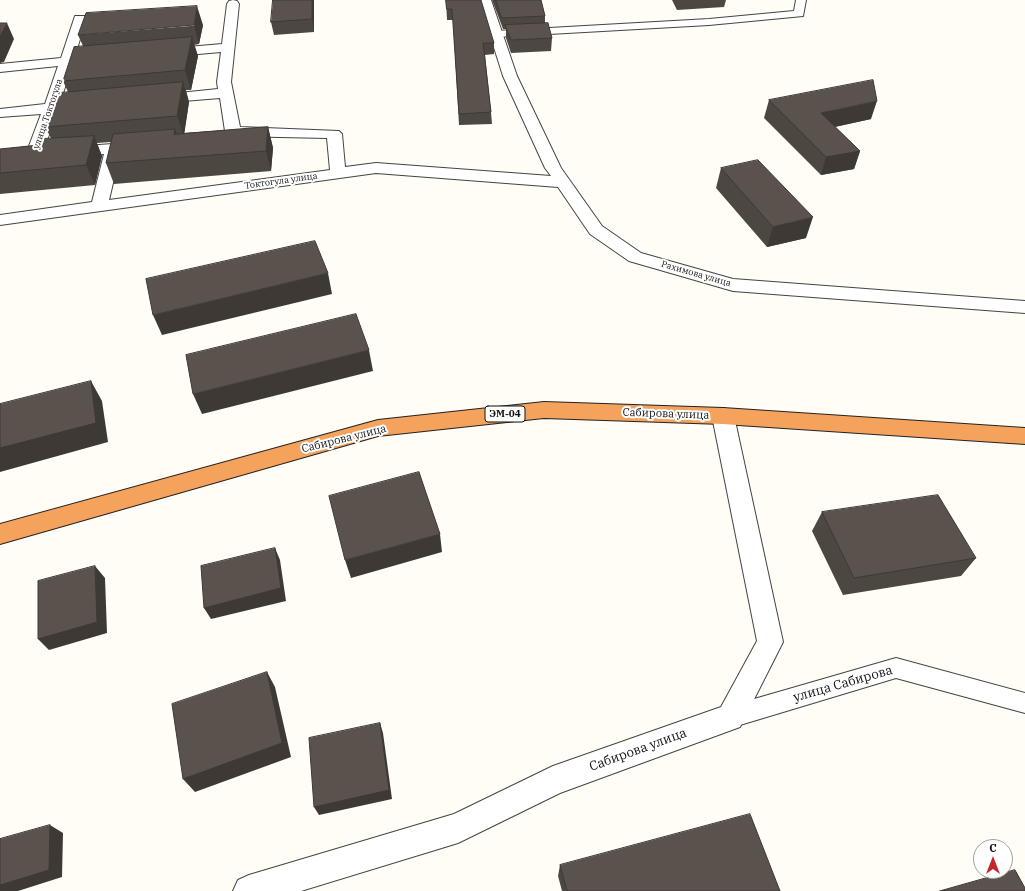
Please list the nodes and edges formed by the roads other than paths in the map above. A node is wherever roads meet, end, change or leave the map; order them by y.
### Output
1 (485, 0) edge
2 (801, 0) edge
3 (233, 4) dead end
4 (80, 19) dead end
5 (496, 34) junction
6 (228, 47) junction
7 (151, 54) edge
8 (89, 59) edge
9 (66, 61) junction
10 (0, 68) edge
11 (226, 93) junction
12 (146, 100) edge
13 (83, 105) edge
14 (51, 108) junction
15 (0, 113) edge
16 (233, 131) junction
17 (218, 139) edge
18 (156, 146) edge
19 (113, 149) junction
20 (338, 173) junction
21 (562, 182) junction
22 (99, 207) junction
23 (0, 220) edge
24 (1025, 307) edge
25 (723, 416) junction
26 (1025, 436) edge
27 (0, 534) edge
28 (1025, 704) edge
29 (730, 717) junction
30 (249, 891) edge

1 - 5 street, Рахимова улица
2 - 5 lane
3 - 6 street
4 - 9 street, улица Токтогула
5 - 21 street, Рахимова улица
6 - 7 street
6 - 11 street
8 - 9 street
9 - 10 street
9 - 14 street, улица Токтогула
11 - 12 street
11 - 16 street
13 - 14 street
14 - 15 street
14 - 19 street, улица Токтогула
16 - 17 street
16 - 20 street
18 - 19 street, улица Токтогула
19 - 22 street
20 - 21 street, Токтогула улица
20 - 22 street, Токтогула улица
21 - 24 street, Рахимова улица
22 - 23 street, Токтогула улица
25 - 26 highway, Сабирова улица / ЭМ-04
25 - 27 highway, Сабирова улица / ЭМ-04
25 - 29 street, Сабирова улица
28 - 29 lane, улица Сабирова
29 - 30 street, Сабирова улица

